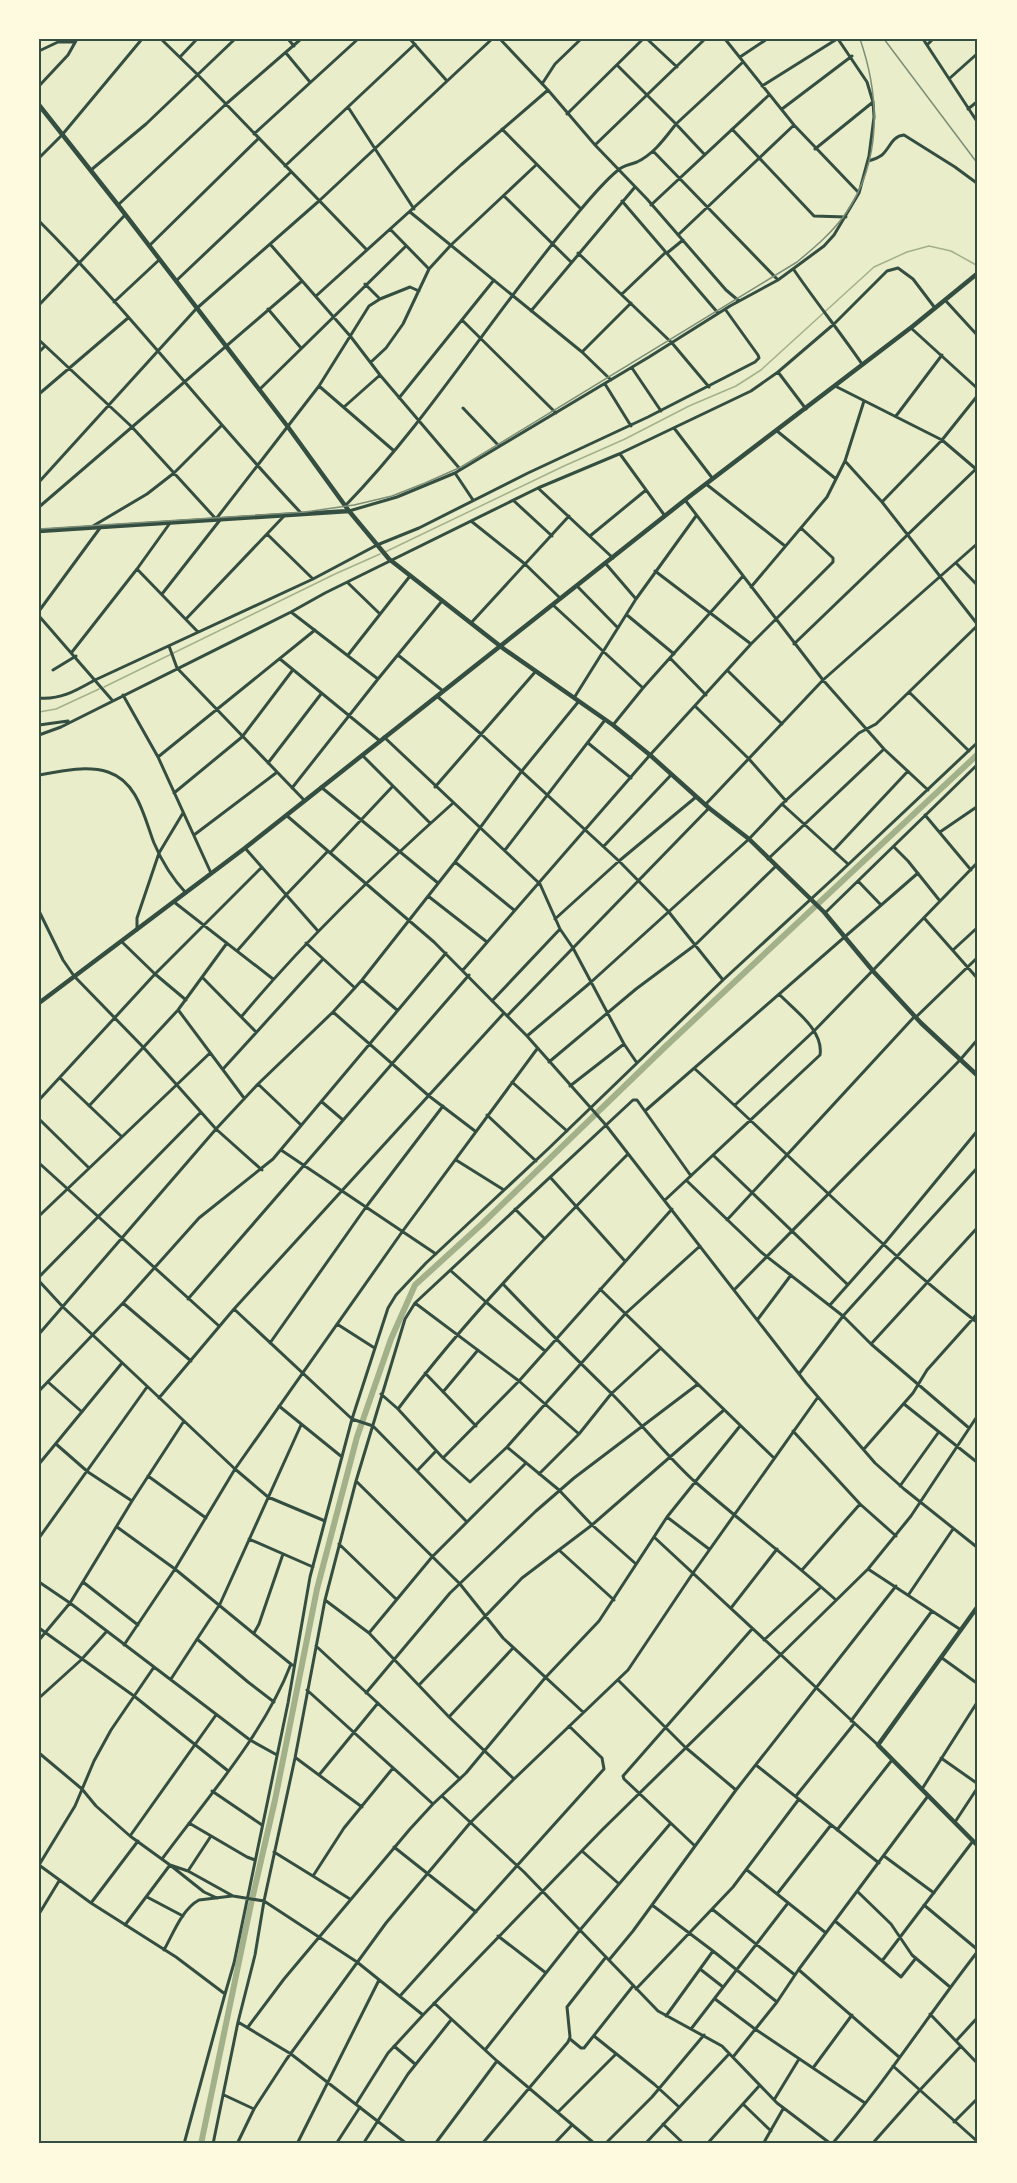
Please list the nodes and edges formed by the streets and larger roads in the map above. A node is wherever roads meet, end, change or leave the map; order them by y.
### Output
1 (142, 39) edge
2 (161, 39) edge
3 (197, 39) edge
4 (235, 39) edge
5 (288, 39) edge
6 (301, 39) edge
7 (358, 39) edge
8 (410, 39) edge
9 (492, 39) edge
10 (500, 39) edge
11 (581, 39) edge
12 (645, 39) edge
13 (705, 39) edge
14 (725, 39) edge
15 (767, 39) edge
16 (838, 39) edge
17 (923, 39) edge
18 (933, 39) edge
19 (76, 40) edge
20 (415, 45) junction
21 (927, 45) junction
22 (294, 46) junction
23 (39, 51) edge
24 (286, 52) junction
25 (978, 53) edge
26 (852, 56) junction
27 (180, 57) junction
28 (740, 57) junction
29 (743, 62) junction
30 (617, 65) junction
31 (676, 67) junction
32 (198, 75) junction
33 (950, 78) junction
34 (447, 81) junction
35 (310, 82) junction
36 (542, 84) junction
37 (39, 86) edge
38 (762, 86) junction
39 (548, 90) junction
40 (647, 95) junction
41 (769, 95) junction
42 (978, 101) edge
43 (873, 102) junction
44 (226, 104) junction
45 (39, 105) edge
46 (348, 107) junction
47 (782, 109) junction
48 (968, 109) junction
49 (567, 114) junction
50 (978, 123) edge
51 (676, 124) junction
52 (794, 125) junction
53 (502, 129) junction
54 (732, 129) junction
55 (254, 134) junction
56 (62, 135) junction
57 (258, 139) junction
58 (595, 145) junction
59 (814, 148) junction
60 (375, 149) junction
61 (652, 152) junction
62 (705, 155) junction
63 (39, 158) edge
64 (760, 158) junction
65 (868, 161) junction
66 (536, 165) junction
67 (285, 166) junction
68 (91, 170) junction
69 (618, 170) junction
70 (291, 172) junction
71 (680, 179) junction
72 (978, 184) edge
73 (635, 187) junction
74 (859, 193) junction
75 (503, 196) junction
76 (319, 201) junction
77 (622, 201) junction
78 (118, 205) junction
79 (651, 205) junction
80 (708, 208) junction
81 (581, 209) junction
82 (412, 210) junction
83 (125, 214) junction
84 (846, 217) junction
85 (39, 221) edge
86 (390, 229) junction
87 (678, 235) junction
88 (683, 240) junction
89 (270, 244) junction
90 (552, 244) junction
91 (451, 245) junction
92 (149, 246) junction
93 (406, 246) junction
94 (366, 249) junction
95 (667, 253) junction
96 (578, 254) junction
97 (159, 260) junction
98 (571, 262) junction
99 (80, 263) junction
100 (429, 269) junction
101 (794, 270) junction
102 (977, 276) edge
103 (302, 280) junction
104 (494, 280) junction
105 (778, 280) junction
106 (175, 282) junction
107 (365, 284) junction
108 (419, 291) junction
109 (622, 294) junction
110 (512, 295) junction
111 (316, 296) junction
112 (380, 298) junction
113 (945, 300) junction
114 (114, 302) junction
115 (739, 302) junction
116 (631, 303) junction
117 (39, 305) edge
118 (935, 308) junction
119 (196, 309) junction
120 (268, 309) junction
121 (725, 309) junction
122 (531, 311) junction
123 (718, 313) junction
124 (334, 317) junction
125 (128, 318) junction
126 (462, 320) junction
127 (834, 324) junction
128 (911, 328) junction
129 (978, 336) edge
130 (351, 337) junction
131 (481, 337) junction
132 (39, 340) edge
133 (672, 343) junction
134 (45, 346) junction
135 (225, 346) junction
136 (301, 348) junction
137 (157, 350) junction
138 (39, 351) edge
139 (582, 352) junction
140 (942, 355) junction
141 (371, 362) junction
142 (862, 364) junction
143 (69, 368) junction
144 (632, 368) junction
145 (778, 372) junction
146 (380, 375) junction
147 (611, 380) junction
148 (185, 382) junction
149 (605, 383) junction
150 (319, 386) junction
151 (835, 386) junction
152 (710, 387) junction
153 (978, 389) edge
154 (259, 390) junction
155 (39, 394) edge
156 (978, 395) edge
157 (399, 398) junction
158 (864, 401) junction
159 (107, 405) junction
160 (344, 407) junction
161 (463, 408) dead end
162 (806, 409) junction
163 (661, 411) junction
164 (556, 413) junction
165 (896, 416) junction
166 (417, 420) junction
167 (222, 425) junction
168 (631, 426) junction
169 (132, 427) junction
170 (288, 427) junction
171 (674, 428) junction
172 (776, 431) junction
173 (942, 440) junction
174 (499, 446) junction
175 (393, 450) junction
176 (620, 454) junction
177 (845, 461) junction
178 (257, 465) junction
179 (977, 468) edge
180 (460, 469) junction
181 (174, 473) junction
182 (455, 473) junction
183 (713, 478) junction
184 (836, 479) junction
185 (39, 482) edge
186 (706, 484) junction
187 (538, 488) junction
188 (646, 490) junction
189 (473, 500) junction
190 (514, 500) junction
191 (685, 500) junction
192 (882, 502) junction
193 (345, 506) junction
194 (39, 507) edge
195 (349, 511) junction
196 (285, 515) junction
197 (303, 515) junction
198 (569, 516) junction
199 (665, 516) junction
200 (696, 516) junction
201 (218, 519) junction
202 (471, 521) junction
203 (170, 523) junction
204 (88, 528) junction
205 (100, 528) junction
206 (801, 528) junction
207 (39, 531) edge
208 (267, 534) junction
209 (552, 536) junction
210 (590, 536) junction
211 (908, 536) junction
212 (978, 543) edge
213 (785, 546) junction
214 (378, 547) junction
215 (613, 558) junction
216 (390, 560) junction
217 (525, 564) junction
218 (606, 564) junction
219 (957, 564) junction
220 (137, 569) junction
221 (655, 571) junction
222 (411, 576) junction
223 (743, 576) junction
224 (940, 577) junction
225 (313, 579) junction
226 (348, 583) junction
227 (577, 586) junction
228 (978, 586) edge
229 (751, 587) junction
230 (162, 594) junction
231 (561, 599) junction
232 (636, 599) junction
233 (442, 601) junction
234 (553, 605) junction
235 (39, 611) edge
236 (291, 612) junction
237 (710, 612) junction
238 (381, 614) junction
239 (626, 615) junction
240 (39, 616) edge
241 (186, 619) junction
242 (776, 619) junction
243 (471, 623) junction
244 (978, 625) edge
245 (618, 628) junction
246 (315, 630) junction
247 (198, 633) junction
248 (750, 644) junction
249 (794, 644) junction
250 (501, 646) junction
251 (170, 648) junction
252 (604, 651) junction
253 (72, 652) junction
254 (674, 654) junction
255 (348, 655) junction
256 (398, 655) junction
257 (76, 656) junction
258 (279, 658) junction
259 (670, 658) junction
260 (177, 667) junction
261 (53, 670) dead end
262 (292, 671) junction
263 (536, 671) junction
264 (728, 671) junction
265 (378, 679) junction
266 (823, 680) junction
267 (96, 681) junction
268 (642, 688) junction
269 (443, 691) junction
270 (909, 692) junction
271 (321, 694) junction
272 (123, 695) junction
273 (706, 695) junction
274 (437, 696) junction
275 (39, 698) edge
276 (112, 700) junction
277 (576, 700) junction
278 (695, 706) junction
279 (217, 710) junction
280 (351, 716) junction
281 (606, 719) junction
282 (73, 720) junction
283 (613, 724) junction
284 (782, 724) junction
285 (39, 725) edge
286 (869, 730) junction
287 (482, 734) junction
288 (39, 735) edge
289 (242, 737) junction
290 (382, 739) junction
291 (978, 742) edge
292 (588, 743) junction
293 (884, 749) junction
294 (969, 751) junction
295 (362, 755) junction
296 (650, 755) junction
297 (158, 757) junction
298 (749, 759) junction
299 (268, 763) junction
300 (978, 764) edge
301 (908, 771) junction
302 (277, 772) junction
303 (521, 772) junction
304 (39, 775) edge
305 (671, 775) junction
306 (631, 778) junction
307 (392, 786) junction
308 (321, 787) junction
309 (435, 787) junction
310 (292, 789) junction
311 (928, 790) junction
312 (174, 793) junction
313 (547, 795) junction
314 (696, 797) junction
315 (304, 800) junction
316 (784, 802) junction
317 (452, 804) junction
318 (707, 806) junction
319 (978, 806) edge
320 (183, 813) junction
321 (286, 815) junction
322 (925, 815) junction
323 (360, 821) junction
324 (430, 823) junction
325 (805, 823) junction
326 (480, 828) junction
327 (585, 830) junction
328 (940, 832) junction
329 (194, 835) junction
330 (748, 839) junction
331 (604, 846) junction
332 (894, 847) junction
333 (245, 849) junction
334 (506, 850) junction
335 (834, 850) junction
336 (329, 852) junction
337 (399, 852) junction
338 (159, 853) junction
339 (768, 859) junction
340 (619, 861) junction
341 (455, 862) junction
342 (978, 862) edge
343 (848, 864) junction
344 (776, 866) junction
345 (262, 867) junction
346 (971, 870) junction
347 (918, 873) junction
348 (212, 874) junction
349 (637, 881) junction
350 (858, 881) junction
351 (438, 883) junction
352 (366, 884) junction
353 (540, 884) junction
354 (186, 893) junction
355 (286, 895) junction
356 (428, 896) junction
357 (812, 900) junction
358 (940, 901) junction
359 (174, 902) junction
360 (880, 905) junction
361 (514, 910) junction
362 (39, 911) edge
363 (668, 911) junction
364 (824, 912) junction
365 (555, 919) junction
366 (925, 919) junction
367 (409, 922) junction
368 (203, 925) junction
369 (978, 927) edge
370 (560, 929) junction
371 (137, 930) junction
372 (318, 932) junction
373 (843, 937) junction
374 (122, 942) junction
375 (487, 942) junction
376 (227, 943) junction
377 (306, 943) junction
378 (695, 945) junction
379 (573, 948) junction
380 (237, 951) junction
381 (953, 951) junction
382 (446, 953) junction
383 (978, 957) edge
384 (322, 959) junction
385 (967, 967) junction
386 (463, 970) junction
387 (873, 971) junction
388 (155, 974) junction
389 (468, 975) junction
390 (74, 976) junction
391 (202, 978) junction
392 (273, 979) junction
393 (978, 979) edge
394 (362, 980) junction
395 (723, 980) junction
396 (590, 983) junction
397 (355, 988) junction
398 (779, 994) junction
399 (186, 1000) junction
400 (492, 1001) junction
401 (39, 1003) edge
402 (178, 1010) junction
403 (397, 1010) junction
404 (333, 1012) junction
405 (608, 1013) junction
406 (505, 1015) junction
407 (242, 1016) junction
408 (915, 1016) junction
409 (115, 1017) junction
410 (815, 1030) junction
411 (256, 1032) junction
412 (527, 1036) junction
413 (978, 1039) edge
414 (369, 1044) junction
415 (624, 1044) junction
416 (144, 1048) junction
417 (537, 1049) junction
418 (210, 1053) junction
419 (960, 1060) junction
420 (549, 1062) junction
421 (392, 1064) junction
422 (638, 1064) junction
423 (223, 1069) junction
424 (695, 1069) junction
425 (978, 1076) edge
426 (60, 1078) junction
427 (512, 1082) junction
428 (258, 1084) junction
429 (176, 1085) junction
430 (570, 1086) junction
431 (429, 1096) junction
432 (40, 1097) edge
433 (244, 1098) junction
434 (322, 1102) junction
435 (735, 1105) junction
436 (89, 1106) junction
437 (443, 1106) junction
438 (591, 1109) junction
439 (645, 1111) junction
440 (201, 1112) junction
441 (487, 1115) junction
442 (39, 1119) edge
443 (343, 1120) junction
444 (750, 1120) junction
445 (604, 1123) junction
446 (301, 1125) junction
447 (216, 1129) junction
448 (978, 1130) edge
449 (475, 1131) junction
450 (567, 1131) junction
451 (121, 1136) junction
452 (281, 1150) junction
453 (628, 1154) junction
454 (714, 1156) junction
455 (787, 1156) junction
456 (456, 1160) junction
457 (536, 1161) junction
458 (40, 1165) edge
459 (303, 1165) junction
460 (978, 1167) edge
461 (89, 1168) junction
462 (262, 1170) junction
463 (549, 1176) junction
464 (691, 1176) junction
465 (687, 1181) junction
466 (67, 1188) junction
467 (504, 1190) junction
468 (342, 1191) junction
469 (751, 1193) junction
470 (826, 1194) junction
471 (665, 1200) junction
472 (576, 1206) junction
473 (366, 1207) junction
474 (515, 1209) junction
475 (672, 1209) junction
476 (39, 1216) edge
477 (97, 1216) junction
478 (727, 1220) junction
479 (978, 1227) edge
480 (402, 1232) junction
481 (792, 1232) junction
482 (544, 1238) junction
483 (122, 1240) junction
484 (884, 1244) junction
485 (700, 1246) junction
486 (436, 1254) junction
487 (896, 1256) junction
488 (768, 1258) junction
489 (624, 1260) junction
490 (153, 1268) junction
491 (451, 1270) junction
492 (791, 1275) junction
493 (39, 1279) edge
494 (927, 1282) junction
495 (503, 1284) junction
496 (847, 1284) junction
497 (600, 1289) junction
498 (734, 1290) junction
499 (188, 1299) junction
500 (486, 1302) junction
501 (123, 1303) junction
502 (415, 1303) junction
503 (830, 1305) junction
504 (63, 1307) junction
505 (234, 1309) junction
506 (978, 1313) edge
507 (625, 1314) junction
508 (843, 1316) junction
509 (973, 1319) junction
510 (757, 1320) junction
511 (978, 1323) edge
512 (337, 1324) junction
513 (219, 1326) junction
514 (39, 1334) edge
515 (457, 1334) junction
516 (92, 1335) junction
517 (555, 1339) junction
518 (270, 1343) junction
519 (871, 1344) junction
520 (374, 1348) junction
521 (661, 1348) junction
522 (478, 1350) junction
523 (545, 1351) junction
524 (191, 1361) junction
525 (122, 1363) junction
526 (581, 1365) junction
527 (303, 1372) junction
528 (424, 1373) junction
529 (799, 1374) junction
530 (519, 1381) junction
531 (48, 1382) junction
532 (698, 1384) junction
533 (919, 1384) junction
534 (147, 1387) junction
535 (39, 1391) edge
536 (443, 1392) junction
537 (611, 1394) junction
538 (381, 1395) junction
539 (818, 1397) junction
540 (159, 1398) junction
541 (546, 1402) junction
542 (904, 1404) junction
543 (279, 1406) junction
544 (398, 1409) junction
545 (724, 1410) junction
546 (82, 1412) junction
547 (978, 1415) edge
548 (352, 1419) junction
549 (184, 1421) junction
550 (301, 1425) junction
551 (373, 1426) junction
552 (476, 1426) junction
553 (740, 1426) junction
554 (643, 1427) junction
555 (969, 1428) junction
556 (793, 1431) junction
557 (938, 1433) junction
558 (579, 1434) junction
559 (56, 1444) junction
560 (507, 1447) junction
561 (956, 1447) junction
562 (864, 1449) junction
563 (436, 1451) junction
564 (342, 1457) junction
565 (669, 1457) junction
566 (442, 1458) junction
567 (774, 1458) junction
568 (526, 1463) junction
569 (978, 1463) edge
570 (39, 1464) edge
571 (235, 1469) junction
572 (417, 1471) junction
573 (88, 1472) junction
574 (539, 1474) junction
575 (148, 1476) junction
576 (356, 1481) junction
577 (694, 1481) junction
578 (900, 1486) junction
579 (559, 1490) junction
580 (268, 1497) junction
581 (132, 1501) junction
582 (919, 1502) junction
583 (860, 1504) junction
584 (734, 1514) junction
585 (667, 1516) junction
586 (206, 1518) junction
587 (326, 1521) junction
588 (467, 1522) junction
589 (592, 1525) junction
590 (117, 1527) junction
591 (953, 1529) junction
592 (896, 1536) junction
593 (654, 1537) junction
594 (39, 1538) edge
595 (249, 1539) junction
596 (339, 1544) junction
597 (978, 1548) edge
598 (710, 1549) junction
599 (777, 1549) junction
600 (560, 1551) junction
601 (284, 1554) junction
602 (432, 1557) junction
603 (636, 1564) junction
604 (313, 1568) junction
605 (175, 1569) junction
606 (868, 1569) junction
607 (802, 1570) junction
608 (693, 1573) junction
609 (39, 1582) edge
610 (83, 1582) junction
611 (460, 1584) junction
612 (821, 1587) junction
613 (896, 1587) junction
614 (909, 1594) junction
615 (396, 1599) junction
616 (325, 1600) junction
617 (614, 1600) junction
618 (836, 1600) junction
619 (70, 1603) junction
620 (220, 1604) junction
621 (978, 1606) edge
622 (731, 1608) junction
623 (932, 1611) junction
624 (487, 1615) junction
625 (138, 1625) junction
626 (39, 1629) edge
627 (752, 1629) junction
628 (961, 1630) junction
629 (107, 1631) junction
630 (46, 1633) junction
631 (254, 1633) junction
632 (369, 1633) junction
633 (39, 1640) edge
634 (197, 1640) junction
635 (764, 1640) junction
636 (124, 1645) junction
637 (316, 1646) junction
638 (513, 1648) junction
639 (780, 1655) junction
640 (942, 1658) junction
641 (81, 1659) junction
642 (396, 1659) junction
643 (292, 1665) junction
644 (154, 1667) junction
645 (546, 1678) junction
646 (171, 1679) junction
647 (618, 1680) junction
648 (420, 1684) junction
649 (978, 1684) edge
650 (816, 1689) junction
651 (308, 1690) junction
652 (366, 1693) junction
653 (134, 1696) junction
654 (39, 1698) edge
655 (978, 1701) edge
656 (274, 1702) junction
657 (378, 1703) junction
658 (583, 1712) junction
659 (216, 1715) junction
660 (449, 1717) junction
661 (853, 1723) junction
662 (569, 1726) junction
663 (665, 1727) junction
664 (354, 1732) junction
665 (250, 1740) junction
666 (194, 1744) junction
667 (878, 1745) junction
668 (685, 1747) junction
669 (485, 1751) junction
670 (39, 1753) edge
671 (277, 1755) junction
672 (295, 1758) junction
673 (941, 1758) junction
674 (892, 1760) junction
675 (756, 1765) junction
676 (393, 1768) junction
677 (227, 1770) junction
678 (319, 1775) junction
679 (460, 1779) junction
680 (514, 1779) junction
681 (978, 1785) edge
682 (82, 1789) junction
683 (922, 1789) junction
684 (736, 1790) junction
685 (212, 1791) junction
686 (639, 1794) junction
687 (442, 1796) junction
688 (928, 1796) junction
689 (798, 1797) junction
690 (433, 1804) junction
691 (362, 1807) junction
692 (955, 1822) junction
693 (189, 1823) junction
694 (470, 1823) junction
695 (670, 1824) junction
696 (831, 1824) junction
697 (262, 1825) junction
698 (837, 1830) junction
699 (130, 1836) junction
700 (211, 1836) junction
701 (138, 1841) junction
702 (972, 1841) junction
703 (695, 1846) junction
704 (978, 1846) edge
705 (394, 1847) junction
706 (581, 1850) junction
707 (274, 1852) junction
708 (884, 1856) junction
709 (162, 1858) junction
710 (255, 1860) junction
711 (879, 1863) junction
712 (170, 1865) junction
713 (39, 1866) edge
714 (518, 1867) junction
715 (747, 1870) junction
716 (188, 1871) junction
717 (427, 1874) junction
718 (313, 1876) junction
719 (59, 1881) junction
720 (618, 1883) junction
721 (542, 1891) junction
722 (858, 1892) junction
723 (933, 1893) junction
724 (777, 1894) junction
725 (233, 1896) junction
726 (147, 1897) junction
727 (248, 1897) junction
728 (217, 1898) junction
729 (350, 1899) junction
730 (262, 1901) junction
731 (91, 1903) junction
732 (788, 1903) junction
733 (652, 1905) junction
734 (924, 1905) junction
735 (712, 1909) junction
736 (476, 1912) junction
737 (39, 1914) edge
738 (183, 1916) junction
739 (835, 1921) junction
740 (125, 1925) junction
741 (580, 1930) junction
742 (690, 1933) junction
743 (826, 1933) junction
744 (319, 1936) junction
745 (498, 1936) junction
746 (900, 1936) junction
747 (756, 1944) junction
748 (164, 1950) junction
749 (713, 1951) junction
750 (978, 1951) edge
751 (608, 1958) junction
752 (916, 1959) junction
753 (882, 1961) junction
754 (357, 1962) junction
755 (700, 1969) junction
756 (737, 1969) junction
757 (799, 1970) junction
758 (546, 1973) junction
759 (795, 1975) junction
760 (379, 1980) junction
761 (634, 1987) junction
762 (723, 1987) junction
763 (950, 1987) junction
764 (225, 1994) junction
765 (400, 1996) junction
766 (714, 1999) junction
767 (777, 2002) junction
768 (434, 2003) junction
769 (852, 2014) junction
770 (930, 2014) junction
771 (423, 2015) junction
772 (666, 2016) junction
773 (978, 2017) edge
774 (451, 2020) junction
775 (238, 2022) junction
776 (248, 2027) junction
777 (691, 2029) junction
778 (755, 2029) junction
779 (704, 2035) junction
780 (594, 2036) junction
781 (570, 2039) junction
782 (956, 2041) junction
783 (394, 2046) junction
784 (962, 2046) junction
785 (485, 2050) junction
786 (291, 2054) junction
787 (616, 2054) junction
788 (731, 2055) junction
789 (899, 2057) junction
790 (800, 2059) junction
791 (497, 2061) junction
792 (978, 2064) edge
793 (415, 2065) junction
794 (893, 2066) junction
795 (813, 2068) junction
796 (327, 2083) junction
797 (760, 2085) junction
798 (660, 2088) junction
799 (529, 2089) junction
800 (918, 2091) junction
801 (224, 2095) junction
802 (978, 2098) edge
803 (774, 2100) junction
804 (865, 2103) junction
805 (356, 2104) junction
806 (743, 2104) junction
807 (360, 2107) junction
808 (679, 2108) junction
809 (254, 2109) junction
810 (783, 2109) junction
811 (557, 2113) junction
812 (376, 2120) junction
813 (953, 2122) junction
814 (663, 2124) junction
815 (572, 2125) junction
816 (771, 2131) junction
817 (978, 2142) edge
818 (184, 2144) edge
819 (213, 2144) edge
820 (237, 2144) edge
821 (297, 2144) edge
822 (336, 2144) edge
823 (363, 2144) edge
824 (407, 2144) edge
825 (435, 2144) edge
826 (482, 2144) edge
827 (554, 2144) edge
828 (595, 2144) edge
829 (605, 2144) edge
830 (645, 2144) edge
831 (684, 2144) edge
832 (707, 2144) edge
833 (763, 2144) edge
834 (831, 2144) edge
835 (872, 2144) edge

1 - 56 street
2 - 27 street
3 - 27 street
4 - 32 street
5 - 22 street
6 - 22 street
7 - 35 street
8 - 20 street
9 - 34 street
10 - 36 street
11 - 36 street
12 - 30 street
12 - 31 street
13 - 31 street
14 - 28 street
15 - 28 street
16 - 26 street
16 - 38 street
17 - 21 street
18 - 21 street
19 - 23 street
19 - 37 street
20 - 34 street
20 - 46 street
21 - 33 street
22 - 24 street
24 - 35 street
24 - 44 street
25 - 33 street
26 - 43 street
26 - 47 street
27 - 32 street
28 - 29 street
29 - 38 street
29 - 51 street
30 - 40 street
30 - 49 street
31 - 40 street
32 - 44 street
32 - 68 street
33 - 48 street
34 - 60 street
35 - 55 street
36 - 39 street
38 - 41 street
39 - 49 street
39 - 53 street
40 - 51 street
40 - 58 street
41 - 47 street
41 - 54 street
42 - 48 street
43 - 59 street
43 - 65 street
44 - 55 street
44 - 78 street
45 - 56 street
46 - 60 street
46 - 67 street
47 - 52 street
48 - 50 street
49 - 58 street
51 - 61 street
51 - 62 street
52 - 59 street
52 - 64 street
53 - 66 street
53 - 82 street
54 - 62 street
54 - 64 street
55 - 57 street
56 - 63 street
56 - 68 street
57 - 67 street
57 - 92 street
58 - 69 street
59 - 74 street
60 - 76 street
60 - 82 street
61 - 69 street
61 - 71 street
62 - 71 street
64 - 80 street
64 - 84 street
65 - 72 street
65 - 74 street
66 - 75 street
66 - 81 street
67 - 70 street
68 - 78 street
69 - 73 street
69 - 81 street
70 - 76 street
70 - 106 street
71 - 79 street
71 - 80 street
73 - 77 street
73 - 79 street
74 - 84 street
75 - 90 street
75 - 91 street
76 - 89 street
76 - 94 street
77 - 95 street
77 - 96 street
78 - 83 street
79 - 87 street
80 - 87 street
80 - 105 street
81 - 90 street
82 - 86 street
82 - 91 street
83 - 92 street
83 - 99 street
84 - 101 street
85 - 99 street
86 - 93 street
86 - 94 street
87 - 88 street
88 - 95 street
88 - 115 street
89 - 103 street
89 - 119 street
90 - 98 street
90 - 110 street
91 - 100 street
91 - 104 street
92 - 97 street
93 - 100 street
93 - 107 street
94 - 111 street
95 - 109 street
95 - 123 street
96 - 98 street
96 - 109 street
97 - 106 street
97 - 114 street
98 - 122 street
99 - 114 street
99 - 117 street
100 - 108 street
101 - 105 street
101 - 127 street
102 - 113 street
103 - 111 street
103 - 120 street
104 - 110 street
104 - 126 street
105 - 115 street
106 - 119 street
107 - 112 street
107 - 124 street
108 - 112 street
108 - 141 street
109 - 116 street
110 - 122 street
110 - 131 street
111 - 124 street
112 - 130 street
113 - 118 street
113 - 129 street
114 - 125 street
115 - 121 street
116 - 133 street
116 - 139 street
118 - 127 street
118 - 128 street
119 - 135 street
119 - 137 street
120 - 135 street
120 - 136 street
121 - 123 street
121 - 152 street
122 - 139 street
123 - 133 street
124 - 130 street
124 - 136 street
125 - 137 street
125 - 143 street
126 - 131 street
126 - 157 street
127 - 142 street
127 - 145 street
128 - 140 street
128 - 142 street
130 - 141 street
130 - 150 street
131 - 164 street
131 - 166 street
132 - 134 street
133 - 144 street
133 - 152 street
134 - 138 street
134 - 143 street
135 - 148 street
135 - 154 street
136 - 154 street
137 - 148 street
137 - 159 street
139 - 147 street
140 - 153 street
140 - 165 street
141 - 146 street
142 - 151 street
143 - 155 street
143 - 159 street
144 - 147 street
144 - 163 street
145 - 162 street
145 - 171 street
146 - 157 street
146 - 160 street
147 - 149 street
148 - 167 street
148 - 169 street
149 - 164 street
149 - 168 street
150 - 160 street
150 - 170 street
151 - 158 street
151 - 162 street
152 - 163 street
154 - 170 street
156 - 173 street
157 - 166 street
158 - 165 street
158 - 177 street
159 - 169 street
159 - 185 street
160 - 175 street
161 - 174 street
162 - 172 street
163 - 168 street
164 - 174 street
165 - 173 street
166 - 175 street
166 - 180 street
167 - 178 street
167 - 181 street
168 - 189 street
169 - 181 street
169 - 194 street
170 - 178 street
170 - 193 street
171 - 176 street
171 - 183 street
172 - 183 street
172 - 184 street
173 - 179 street
173 - 192 street
174 - 180 street
175 - 193 street
176 - 187 street
176 - 188 street
177 - 184 street
177 - 192 street
178 - 197 street
178 - 201 street
179 - 211 street
180 - 182 street
181 - 201 street
181 - 204 street
182 - 189 street
182 - 195 street
183 - 186 street
184 - 206 street
186 - 191 street
186 - 213 street
187 - 190 street
187 - 198 street
188 - 199 street
188 - 210 street
189 - 214 street
190 - 202 street
190 - 209 street
191 - 199 street
191 - 200 street
192 - 211 street
193 - 195 street
195 - 197 street
195 - 214 street
196 - 197 street
196 - 201 street
196 - 208 street
198 - 209 street
198 - 210 street
199 - 215 street
200 - 221 street
200 - 223 street
201 - 203 street
201 - 230 street
202 - 216 street
202 - 217 street
203 - 205 street
203 - 220 street
204 - 205 street
204 - 207 street
205 - 235 street
206 - 213 street
206 - 242 street
208 - 225 street
208 - 241 street
209 - 217 street
210 - 215 street
211 - 224 street
211 - 249 street
212 - 219 street
213 - 229 street
214 - 216 street
214 - 225 street
215 - 218 street
216 - 222 street
216 - 226 street
217 - 231 street
217 - 243 street
218 - 227 street
218 - 232 street
219 - 224 street
219 - 228 street
220 - 230 street
220 - 253 street
221 - 232 street
221 - 237 street
222 - 233 street
222 - 238 street
223 - 229 street
223 - 237 street
224 - 244 street
224 - 266 street
225 - 247 street
226 - 236 street
226 - 238 street
227 - 231 street
227 - 245 street
229 - 242 street
230 - 241 street
231 - 234 street
232 - 239 street
233 - 243 street
233 - 256 street
234 - 250 street
234 - 252 street
236 - 246 street
236 - 260 street
237 - 248 street
237 - 254 street
238 - 255 street
239 - 245 street
239 - 254 street
240 - 253 street
241 - 247 street
242 - 248 street
242 - 249 street
243 - 250 street
244 - 270 street
245 - 252 street
246 - 255 street
246 - 258 street
247 - 251 street
248 - 264 street
249 - 266 street
250 - 263 street
250 - 269 street
251 - 260 street
251 - 267 street
252 - 268 street
252 - 277 street
253 - 257 street
254 - 259 street
255 - 265 street
256 - 265 street
256 - 269 street
257 - 261 street
257 - 267 street
258 - 262 street
258 - 279 street
259 - 268 street
259 - 273 street
260 - 272 street
260 - 279 street
262 - 271 street
262 - 289 street
263 - 277 street
263 - 287 street
264 - 273 street
264 - 284 street
265 - 280 street
266 - 284 street
266 - 286 street
267 - 275 street
267 - 276 street
268 - 283 street
269 - 274 street
270 - 286 street
270 - 294 street
271 - 280 street
271 - 299 street
272 - 276 street
272 - 297 street
273 - 278 street
274 - 287 street
274 - 290 street
276 - 282 street
277 - 281 street
277 - 303 street
278 - 296 street
278 - 298 street
279 - 289 street
279 - 297 street
280 - 290 street
280 - 310 street
281 - 283 street
281 - 292 street
282 - 285 street
282 - 288 street
283 - 296 street
284 - 298 street
286 - 293 street
286 - 316 street
287 - 303 street
287 - 309 street
289 - 299 street
289 - 312 street
290 - 295 street
290 - 309 street
291 - 294 street
292 - 306 street
292 - 313 street
293 - 301 street
293 - 325 street
294 - 311 street
295 - 307 street
295 - 308 street
296 - 305 street
296 - 306 street
297 - 312 street
298 - 316 street
298 - 318 street
299 - 302 street
300 - 322 street
301 - 311 street
301 - 335 street
302 - 310 street
302 - 329 street
303 - 313 street
303 - 326 street
304 - 338 street
305 - 314 street
305 - 331 street
306 - 327 street
307 - 323 street
307 - 324 street
308 - 315 street
308 - 323 street
309 - 317 street
310 - 315 street
311 - 343 street
312 - 320 street
313 - 327 street
313 - 334 street
314 - 318 street
314 - 340 street
315 - 321 street
316 - 325 street
316 - 330 street
317 - 324 street
317 - 326 street
318 - 330 street
318 - 349 street
319 - 328 street
320 - 329 street
320 - 338 street
321 - 333 street
321 - 336 street
322 - 328 street
322 - 332 street
323 - 336 street
323 - 337 street
324 - 337 street
325 - 335 street
325 - 339 street
326 - 334 street
326 - 341 street
327 - 331 street
327 - 353 street
328 - 346 street
329 - 348 street
330 - 339 street
330 - 363 street
331 - 340 street
332 - 347 street
332 - 350 street
333 - 345 street
333 - 348 street
334 - 353 street
335 - 343 street
336 - 352 street
336 - 355 street
337 - 351 street
337 - 352 street
338 - 354 street
338 - 371 street
339 - 344 street
340 - 349 street
340 - 365 street
341 - 351 street
341 - 361 street
342 - 346 street
343 - 357 street
344 - 357 street
344 - 378 street
345 - 355 street
345 - 368 street
346 - 358 street
347 - 358 street
347 - 360 street
348 - 354 street
349 - 363 street
349 - 379 street
350 - 360 street
350 - 364 street
351 - 356 street
352 - 367 street
352 - 372 street
353 - 361 street
353 - 365 street
354 - 359 street
355 - 372 street
355 - 380 street
356 - 367 street
356 - 375 street
357 - 364 street
357 - 395 street
358 - 366 street
359 - 368 street
359 - 371 street
360 - 373 street
361 - 375 street
362 - 390 street
363 - 378 street
363 - 396 street
364 - 373 street
365 - 370 street
366 - 381 street
366 - 387 street
367 - 382 street
367 - 394 street
368 - 376 street
368 - 388 street
369 - 381 street
370 - 379 street
370 - 400 street
371 - 374 street
372 - 377 street
373 - 387 street
373 - 398 street
374 - 388 street
374 - 390 street
375 - 386 street
376 - 380 street
376 - 391 street
377 - 384 street
377 - 392 street
378 - 395 street
378 - 405 street
379 - 396 street
379 - 406 street
380 - 392 street
381 - 385 street
382 - 386 street
382 - 403 street
383 - 385 street
384 - 397 street
384 - 411 street
385 - 393 street
385 - 408 street
386 - 389 street
387 - 408 street
387 - 410 street
388 - 399 street
388 - 409 street
389 - 400 street
389 - 421 street
390 - 401 street
390 - 409 street
391 - 399 street
391 - 407 street
392 - 407 street
394 - 397 street
394 - 403 street
395 - 422 street
396 - 405 street
396 - 412 street
397 - 404 street
398 - 410 street
398 - 424 street
399 - 402 street
400 - 406 street
402 - 416 street
402 - 418 street
403 - 414 street
404 - 414 street
404 - 428 street
405 - 415 street
405 - 420 street
406 - 412 street
406 - 431 street
407 - 411 street
408 - 419 street
408 - 455 street
409 - 416 street
409 - 426 street
410 - 435 street
410 - 444 street
411 - 423 street
412 - 417 street
413 - 419 street
414 - 421 street
414 - 434 street
415 - 422 street
415 - 430 street
416 - 429 street
416 - 436 street
417 - 420 street
417 - 427 street
418 - 423 street
418 - 429 street
419 - 425 street
419 - 470 street
420 - 430 street
421 - 431 street
421 - 443 street
422 - 438 street
423 - 433 street
424 - 435 street
424 - 439 street
426 - 432 street
426 - 436 street
427 - 441 street
427 - 450 street
428 - 433 street
428 - 446 street
429 - 440 street
429 - 451 street
430 - 438 street
431 - 437 street
431 - 468 street
433 - 447 street
434 - 443 street
434 - 446 street
435 - 444 street
436 - 451 street
437 - 449 street
437 - 473 street
438 - 445 street
438 - 450 street
439 - 445 street
439 - 464 street
440 - 447 street
440 - 477 street
441 - 449 street
441 - 457 street
442 - 461 street
443 - 459 street
444 - 454 street
444 - 455 street
445 - 453 street
445 - 463 street
446 - 452 street
447 - 462 street
447 - 483 street
448 - 484 street
449 - 456 street
450 - 457 street
451 - 461 street
452 - 459 street
452 - 462 street
453 - 471 street
453 - 472 street
454 - 464 street
454 - 469 street
455 - 469 street
455 - 470 street
456 - 467 street
456 - 480 street
457 - 467 street
458 - 466 street
459 - 468 street
459 - 499 street
460 - 487 street
461 - 466 street
462 - 490 street
463 - 472 street
463 - 474 street
464 - 465 street
465 - 471 street
465 - 478 street
466 - 476 street
466 - 477 street
467 - 486 street
468 - 473 street
468 - 505 street
469 - 478 street
469 - 481 street
470 - 481 street
470 - 484 street
471 - 475 street
472 - 482 street
472 - 489 street
473 - 480 street
473 - 518 street
474 - 482 street
474 - 491 street
475 - 485 street
475 - 489 street
477 - 483 street
477 - 493 street
478 - 488 street
479 - 494 street
480 - 486 street
480 - 512 street
481 - 488 street
481 - 496 street
482 - 495 street
483 - 490 street
483 - 504 street
484 - 487 street
484 - 496 street
485 - 498 street
485 - 507 street
486 - 520 street
487 - 494 street
487 - 508 street
488 - 492 street
488 - 498 street
489 - 497 street
490 - 499 street
490 - 501 street
491 - 500 street
491 - 502 street
492 - 503 street
492 - 510 street
493 - 504 street
494 - 509 street
494 - 519 street
495 - 500 street
495 - 517 street
496 - 503 street
497 - 507 street
497 - 517 street
498 - 510 street
499 - 513 street
500 - 515 street
500 - 523 street
501 - 516 street
501 - 524 street
502 - 515 street
502 - 538 street
503 - 508 street
504 - 514 street
504 - 516 street
505 - 513 street
505 - 518 street
506 - 509 street
507 - 521 street
507 - 526 street
508 - 519 street
508 - 529 street
509 - 511 street
509 - 533 street
510 - 529 street
512 - 520 street
512 - 527 street
513 - 524 street
515 - 522 street
515 - 528 street
516 - 525 street
516 - 531 street
517 - 523 street
517 - 526 street
518 - 527 street
519 - 533 street
520 - 548 street
521 - 532 street
521 - 537 street
522 - 530 street
522 - 536 street
523 - 530 street
524 - 540 street
525 - 534 street
525 - 546 street
526 - 537 street
526 - 541 street
527 - 543 street
527 - 548 street
528 - 536 street
528 - 544 street
529 - 539 street
530 - 541 street
530 - 552 street
531 - 535 street
531 - 546 street
532 - 545 street
532 - 554 street
533 - 542 street
533 - 555 street
534 - 540 street
534 - 573 street
536 - 552 street
537 - 554 street
537 - 558 street
538 - 544 street
538 - 551 street
539 - 556 street
539 - 562 street
540 - 549 street
541 - 558 street
541 - 560 street
542 - 557 street
542 - 562 street
543 - 550 street
543 - 571 street
544 - 563 street
545 - 553 street
545 - 565 street
546 - 559 street
547 - 555 street
548 - 551 street
548 - 564 street
549 - 571 street
549 - 575 street
550 - 564 street
550 - 580 street
551 - 572 street
551 - 576 street
552 - 566 street
553 - 567 street
553 - 577 street
554 - 565 street
554 - 579 street
555 - 561 street
556 - 567 street
556 - 583 street
557 - 561 street
557 - 578 street
558 - 574 street
559 - 570 street
559 - 573 street
560 - 566 street
560 - 568 street
561 - 569 street
561 - 582 street
562 - 578 street
563 - 566 street
563 - 572 street
564 - 587 street
565 - 577 street
565 - 589 street
567 - 584 street
568 - 574 street
568 - 588 street
571 - 580 street
571 - 586 street
572 - 588 street
573 - 581 street
573 - 594 street
574 - 579 street
575 - 581 street
575 - 586 street
576 - 596 street
576 - 602 street
577 - 584 street
577 - 585 street
578 - 582 street
579 - 589 street
579 - 611 street
580 - 587 street
580 - 595 street
581 - 590 street
582 - 591 street
582 - 592 street
583 - 592 street
583 - 607 street
584 - 598 street
584 - 599 street
585 - 593 street
585 - 598 street
586 - 605 street
587 - 604 street
588 - 602 street
589 - 600 street
589 - 603 street
590 - 605 street
590 - 610 street
591 - 597 street
591 - 614 street
592 - 606 street
593 - 603 street
593 - 608 street
595 - 601 street
595 - 620 street
596 - 615 street
596 - 616 street
598 - 608 street
599 - 607 street
599 - 622 street
600 - 617 street
600 - 624 street
601 - 604 street
601 - 631 street
602 - 611 street
602 - 615 street
603 - 617 street
604 - 643 street
605 - 620 street
605 - 625 street
606 - 613 street
606 - 618 street
607 - 612 street
608 - 622 street
608 - 647 street
609 - 619 street
610 - 619 street
610 - 625 street
611 - 624 street
611 - 642 street
612 - 618 street
612 - 635 street
613 - 614 street
613 - 650 street
614 - 623 street
615 - 632 street
616 - 632 street
616 - 637 street
617 - 645 street
618 - 639 street
619 - 629 street
619 - 630 street
620 - 631 street
620 - 634 street
621 - 628 street
622 - 627 street
623 - 628 street
623 - 661 street
624 - 638 street
624 - 648 street
625 - 636 street
626 - 630 street
627 - 635 street
627 - 663 street
628 - 640 street
629 - 636 street
629 - 641 street
630 - 633 street
630 - 641 street
631 - 643 street
632 - 642 street
634 - 646 street
634 - 656 street
635 - 639 street
636 - 644 street
637 - 651 street
637 - 652 street
638 - 645 street
638 - 660 street
639 - 650 street
639 - 668 street
640 - 649 street
640 - 667 street
641 - 653 street
641 - 654 street
642 - 648 street
642 - 652 street
643 - 656 street
643 - 671 street
644 - 646 street
644 - 653 street
645 - 658 street
645 - 669 street
646 - 659 street
647 - 658 street
647 - 663 street
648 - 660 street
650 - 661 street
650 - 675 street
651 - 664 street
651 - 672 street
652 - 657 street
653 - 666 street
653 - 682 street
655 - 673 street
656 - 665 street
657 - 664 street
657 - 679 street
658 - 662 street
659 - 665 street
659 - 666 street
660 - 669 street
661 - 667 street
661 - 689 street
662 - 680 street
662 - 714 street
663 - 668 street
663 - 686 street
664 - 676 street
664 - 678 street
665 - 671 street
665 - 677 street
666 - 677 street
666 - 699 street
667 - 674 street
668 - 684 street
668 - 686 street
669 - 679 street
669 - 680 street
670 - 682 street
671 - 697 street
672 - 678 street
672 - 707 street
673 - 681 street
673 - 683 street
674 - 683 street
674 - 698 street
675 - 684 street
675 - 689 street
676 - 690 street
676 - 691 street
677 - 685 street
678 - 691 street
679 - 687 street
680 - 694 street
681 - 692 street
682 - 699 street
682 - 713 street
683 - 688 street
684 - 703 street
685 - 693 street
685 - 697 street
686 - 695 street
686 - 706 street
687 - 690 street
687 - 694 street
688 - 692 street
688 - 708 street
689 - 696 street
689 - 715 street
690 - 705 street
691 - 718 street
692 - 702 street
693 - 700 street
693 - 709 street
694 - 714 street
694 - 717 street
695 - 703 street
695 - 720 street
696 - 698 street
696 - 724 street
697 - 710 street
698 - 711 street
699 - 701 street
700 - 710 street
700 - 716 street
701 - 709 street
701 - 731 street
702 - 704 street
702 - 723 street
703 - 733 street
705 - 717 street
705 - 729 street
706 - 720 street
706 - 721 street
707 - 718 street
707 - 730 street
708 - 711 street
708 - 723 street
709 - 712 street
710 - 727 street
711 - 722 street
712 - 716 street
712 - 726 street
712 - 728 street
713 - 719 street
714 - 721 street
714 - 736 street
715 - 724 street
715 - 735 street
716 - 725 street
717 - 736 street
717 - 754 street
718 - 729 street
719 - 731 street
719 - 737 street
720 - 741 street
721 - 741 street
721 - 745 street
722 - 739 street
722 - 746 street
723 - 734 street
724 - 732 street
725 - 727 street
725 - 728 street
726 - 738 street
726 - 740 street
727 - 730 street
727 - 764 street
728 - 738 street
729 - 744 street
730 - 744 street
730 - 775 street
731 - 740 street
732 - 743 street
732 - 747 street
733 - 742 street
733 - 751 street
734 - 746 street
734 - 750 street
735 - 742 street
735 - 747 street
736 - 765 street
738 - 748 street
739 - 743 street
739 - 753 street
740 - 748 street
741 - 751 street
741 - 758 street
742 - 749 street
742 - 761 street
743 - 757 street
744 - 754 street
744 - 776 street
745 - 758 street
745 - 768 street
746 - 752 street
746 - 753 street
747 - 756 street
747 - 759 street
748 - 764 street
749 - 755 street
749 - 756 street
750 - 763 street
751 - 761 street
751 - 781 street
752 - 753 street
752 - 763 street
754 - 760 street
754 - 786 street
755 - 762 street
755 - 772 street
756 - 762 street
756 - 767 street
757 - 759 street
757 - 769 street
758 - 785 street
759 - 767 street
760 - 765 street
760 - 796 street
761 - 772 street
761 - 780 street
762 - 766 street
763 - 770 street
764 - 818 street
765 - 771 street
766 - 777 street
766 - 778 street
767 - 778 street
768 - 771 street
768 - 774 street
769 - 789 street
769 - 795 street
770 - 782 street
770 - 789 street
771 - 783 street
772 - 777 street
773 - 782 street
774 - 785 street
774 - 793 street
775 - 776 street
775 - 801 street
776 - 786 street
777 - 779 street
778 - 788 street
778 - 790 street
779 - 788 street
779 - 798 street
780 - 781 street
780 - 787 street
781 - 799 street
782 - 784 street
783 - 793 street
783 - 805 street
784 - 792 street
784 - 800 street
785 - 791 street
786 - 796 street
786 - 809 street
787 - 798 street
787 - 811 street
788 - 797 street
788 - 808 street
789 - 794 street
790 - 795 street
790 - 803 street
791 - 799 street
791 - 825 street
793 - 812 street
794 - 800 street
794 - 804 street
795 - 804 street
796 - 805 street
796 - 821 street
797 - 803 street
797 - 806 street
798 - 808 street
798 - 829 street
799 - 811 street
799 - 826 street
800 - 813 street
800 - 835 street
801 - 809 street
801 - 819 street
802 - 813 street
803 - 810 street
804 - 834 street
805 - 807 street
806 - 816 street
806 - 832 street
807 - 812 street
807 - 822 street
808 - 814 street
809 - 820 street
810 - 816 street
810 - 834 street
811 - 815 street
812 - 823 street
812 - 824 street
813 - 817 street
814 - 830 street
814 - 831 street
815 - 827 street
815 - 828 street
816 - 833 street

